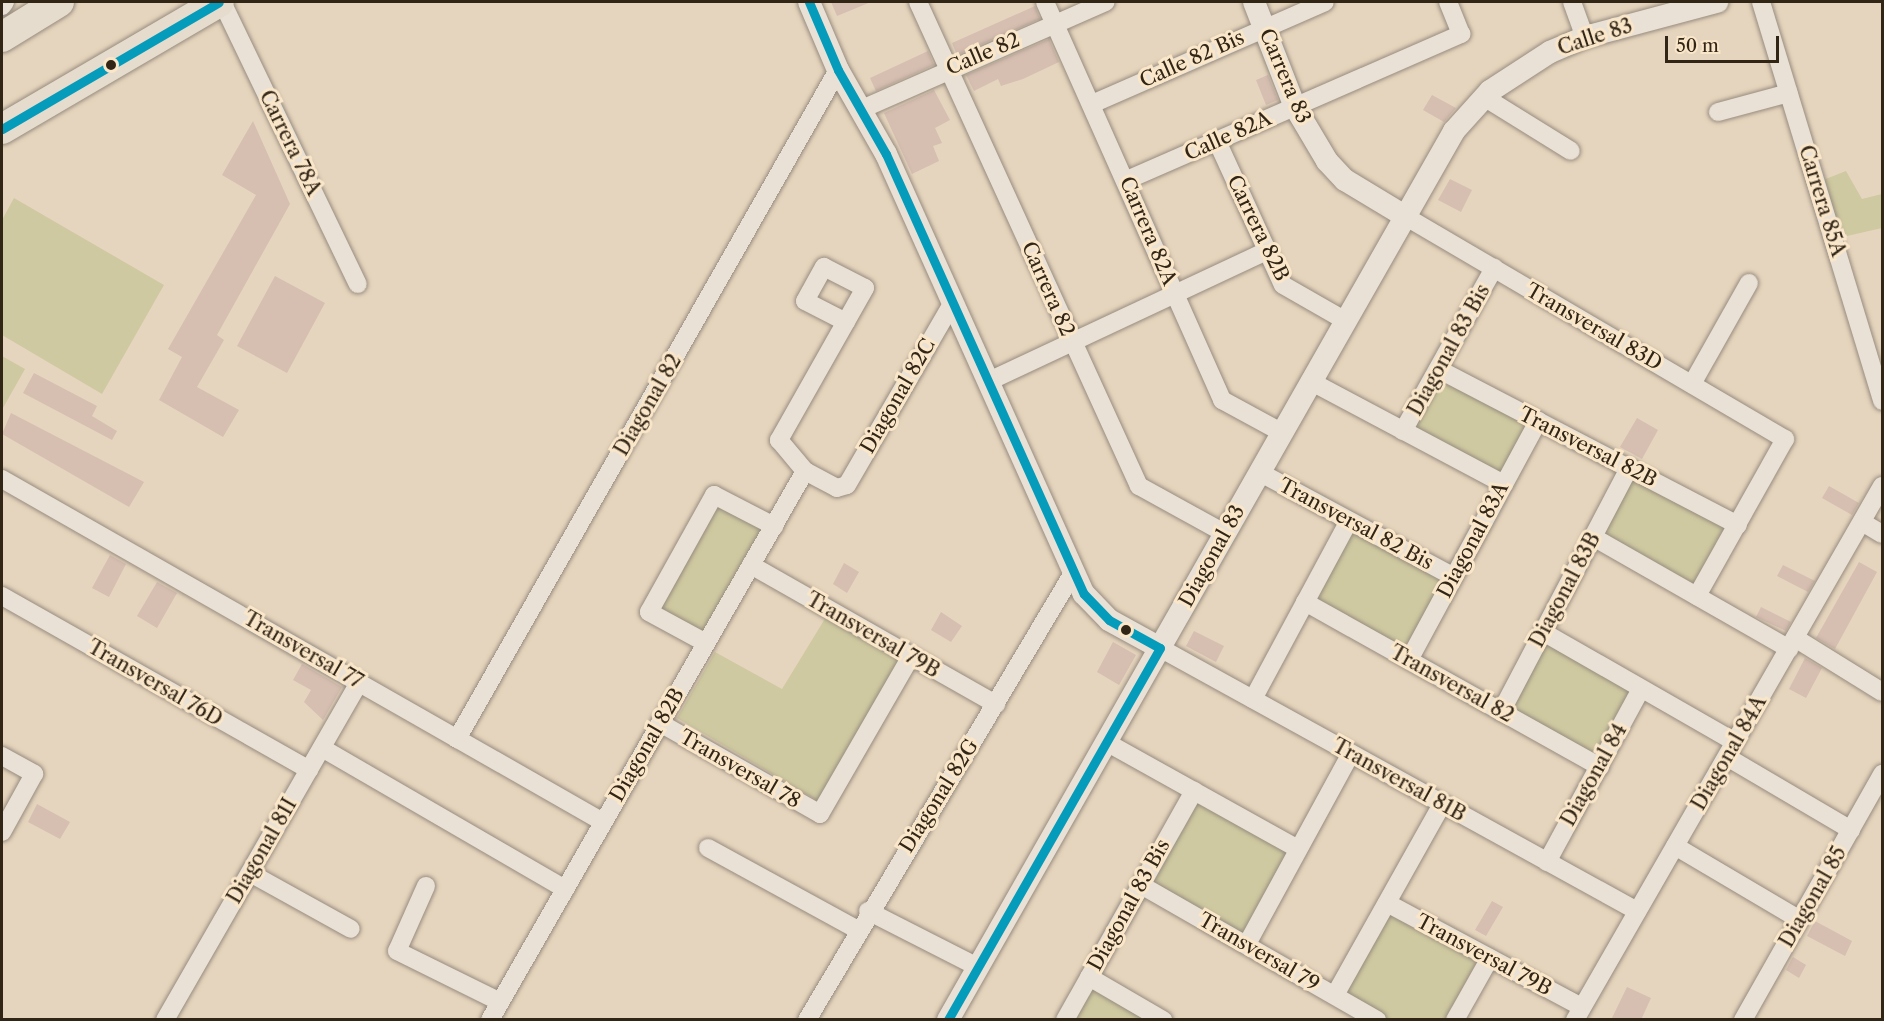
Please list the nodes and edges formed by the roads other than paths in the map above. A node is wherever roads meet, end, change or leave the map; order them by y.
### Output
1 (5, 2) edge
2 (59, 2) edge
3 (220, 2) edge
4 (809, 2) edge
5 (918, 2) edge
6 (1045, 2) edge
7 (1106, 2) edge
8 (1254, 2) edge
9 (1325, 2) edge
10 (1448, 2) edge
11 (1572, 2) edge
12 (1717, 2) edge
13 (1761, 2) edge
14 (2, 6) edge
15 (1055, 23) junction
16 (1264, 27) junction
17 (2, 37) edge
18 (1585, 37) junction
19 (948, 68) junction
20 (838, 70) junction
21 (1789, 93) junction
22 (1484, 97) junction
23 (1092, 104) junction
24 (1295, 107) junction
25 (862, 110) junction
26 (1718, 112) dead end
27 (2, 129) edge
28 (1216, 141) junction
29 (1571, 151) dead end
30 (1127, 180) junction
31 (1403, 215) junction
32 (1267, 251) junction
33 (1494, 268) junction
34 (1749, 283) dead end
35 (358, 284) dead end
36 (1175, 296) junction
37 (952, 304) junction
38 (1344, 320) junction
39 (846, 322) junction
40 (1072, 342) junction
41 (1438, 369) junction
42 (1310, 381) junction
43 (987, 382) junction
44 (1692, 384) junction
45 (1882, 401) edge
46 (1538, 421) junction
47 (1403, 431) junction
48 (1281, 432) junction
49 (1629, 468) junction
50 (805, 471) junction
51 (1259, 472) junction
52 (2, 478) edge
53 (1504, 484) junction
54 (1882, 486) edge
55 (1350, 521) junction
56 (1862, 522) junction
57 (1738, 525) junction
58 (774, 526) junction
59 (1224, 534) junction
60 (1882, 534) edge
61 (1593, 537) junction
62 (751, 565) junction
63 (1073, 573) junction
64 (1454, 577) junction
65 (2, 596) edge
66 (1697, 596) junction
67 (1305, 602) junction
68 (1543, 632) junction
69 (706, 643) junction
70 (1792, 643) junction
71 (1160, 648) junction
72 (910, 658) junction
73 (1408, 660) junction
74 (359, 683) junction
75 (1641, 689) junction
76 (1882, 692) edge
77 (1253, 699) junction
78 (996, 704) junction
79 (1501, 712) junction
80 (660, 723) junction
81 (458, 739) junction
82 (1106, 742) junction
83 (322, 748) junction
84 (1731, 749) junction
85 (1351, 753) junction
86 (2, 756) edge
87 (1600, 767) junction
88 (309, 770) junction
89 (1882, 774) edge
90 (1194, 791) junction
91 (1442, 804) junction
92 (603, 822) junction
93 (1851, 830) junction
94 (2, 832) edge
95 (1675, 846) junction
96 (708, 848) dead end
97 (1299, 849) junction
98 (1546, 862) junction
99 (250, 873) junction
100 (1141, 885) junction
101 (426, 886) dead end
102 (565, 889) junction
103 (1387, 903) junction
104 (868, 911) junction
105 (1637, 911) junction
106 (1800, 920) junction
107 (351, 929) dead end
108 (858, 930) junction
109 (1247, 944) junction
110 (1490, 958) junction
111 (978, 967) junction
112 (1089, 977) junction
113 (1335, 995) junction
114 (500, 1002) junction
115 (1578, 1013) edge
116 (165, 1020) edge
117 (490, 1020) edge
118 (807, 1020) edge
119 (948, 1020) edge
120 (1065, 1020) edge
121 (1163, 1020) edge
122 (1377, 1020) edge
123 (1455, 1020) edge
124 (1743, 1020) edge

1 - 14 street
2 - 17 highway
3 - 27 highway
3 - 35 street, Carrera 78A
4 - 20 street
5 - 19 street, Carrera 82
6 - 15 street, Carrera 82A
7 - 15 street, Calle 82
8 - 16 street, Carrera 83
9 - 16 street, Calle 82 Bis
10 - 24 street, Calle 82A
11 - 18 street
12 - 18 street, Calle 83
13 - 21 street, Carrera 85A
15 - 19 street, Calle 82
15 - 23 street, Carrera 82A
16 - 23 street, Calle 82 Bis
16 - 24 street, Carrera 83
18 - 22 street, Calle 83
19 - 25 street, Calle 82
19 - 40 street, Carrera 82
20 - 25 street
20 - 81 street, Diagonal 82
21 - 26 street
21 - 45 street, Carrera 85A
22 - 29 street
22 - 31 street, Diagonal 83
23 - 30 street, Carrera 82A
24 - 28 street, Calle 82A
24 - 31 street, Carrera 83
25 - 37 street
28 - 30 street, Calle 82A
28 - 32 street, Carrera 82B
30 - 36 street, Carrera 82A
31 - 33 street, Transversal 83D
31 - 38 street, Diagonal 83
32 - 36 street
32 - 38 street, Carrera 82B
33 - 41 street, Diagonal 83 Bis
33 - 44 street, Transversal 83D
34 - 44 street
36 - 40 street
36 - 48 street, Carrera 82A
37 - 43 street
37 - 50 street, Diagonal 82C
38 - 42 street, Diagonal 83
39 - 39 street
39 - 50 street
40 - 43 street
40 - 59 street, Carrera 82
41 - 46 street, Transversal 82B
41 - 47 street, Diagonal 83 Bis
42 - 47 street
42 - 48 street, Diagonal 83
43 - 63 street
44 - 57 street, Transversal 83D
46 - 49 street, Transversal 82B
46 - 53 street, Diagonal 83A
47 - 53 street
48 - 51 street, Diagonal 83
49 - 57 street, Transversal 82B
49 - 61 street, Diagonal 83B
50 - 58 street, Diagonal 82B
51 - 55 street, Transversal 82 Bis
51 - 59 street, Diagonal 83
52 - 74 street, Transversal 77
53 - 64 street, Diagonal 83A
54 - 56 street, Diagonal 84A
55 - 64 street, Transversal 82 Bis
55 - 67 street
56 - 60 street
56 - 70 street, Diagonal 84A
57 - 66 street
58 - 62 street, Diagonal 82B
58 - 69 street
59 - 71 street, Diagonal 83
61 - 66 street
61 - 68 street, Diagonal 83B
62 - 69 street, Diagonal 82B
62 - 72 street, Transversal 79B
63 - 71 street
63 - 78 street, Diagonal 82G
64 - 73 street, Diagonal 83A
65 - 88 street, Transversal 76D
66 - 70 street
67 - 73 street, Transversal 82
67 - 77 street
68 - 75 street
68 - 79 street, Diagonal 83B
69 - 80 street, Diagonal 82B
70 - 76 street
70 - 84 street, Diagonal 84A
71 - 77 street, Transversal 81B
71 - 82 street, Diagonal 83
72 - 78 street, Transversal 79B
72 - 80 street, Transversal 78
73 - 79 street, Transversal 82
74 - 81 street, Transversal 77
74 - 83 street, Diagonal 81I
75 - 84 street
75 - 87 street, Diagonal 84
77 - 85 street, Transversal 81B
78 - 104 street, Diagonal 82G
79 - 87 street, Transversal 82
80 - 92 street, Diagonal 82B
81 - 92 street, Transversal 77
82 - 90 street
82 - 111 street, Diagonal 83
83 - 88 street, Diagonal 81I
83 - 102 street
84 - 93 street
84 - 95 street, Diagonal 84A
85 - 91 street, Transversal 81B
85 - 97 street
86 - 94 street
87 - 98 street, Diagonal 84
88 - 99 street, Diagonal 81I
89 - 93 street, Diagonal 85
90 - 97 street
90 - 100 street, Diagonal 83 Bis
91 - 98 street, Transversal 81B
91 - 103 street
92 - 102 street, Diagonal 82B
93 - 106 street, Diagonal 85
95 - 105 street, Diagonal 84A
95 - 106 street
96 - 108 street
97 - 109 street
98 - 105 street, Transversal 81B
99 - 107 street
99 - 116 street, Diagonal 81I
100 - 109 street, Transversal 79
100 - 112 street, Diagonal 83 Bis
101 - 114 street
102 - 114 street, Diagonal 82B
103 - 110 street, Transversal 79B
103 - 113 street
104 - 108 street, Diagonal 82G
104 - 111 street
105 - 115 street, Diagonal 84A
106 - 124 street, Diagonal 85
108 - 118 street, Diagonal 82G
109 - 113 street, Transversal 79
110 - 115 street, Transversal 79B
110 - 123 street
111 - 119 street, Diagonal 83
112 - 120 street, Diagonal 83 Bis
112 - 121 street
113 - 122 street, Transversal 79
114 - 117 street, Diagonal 82B

